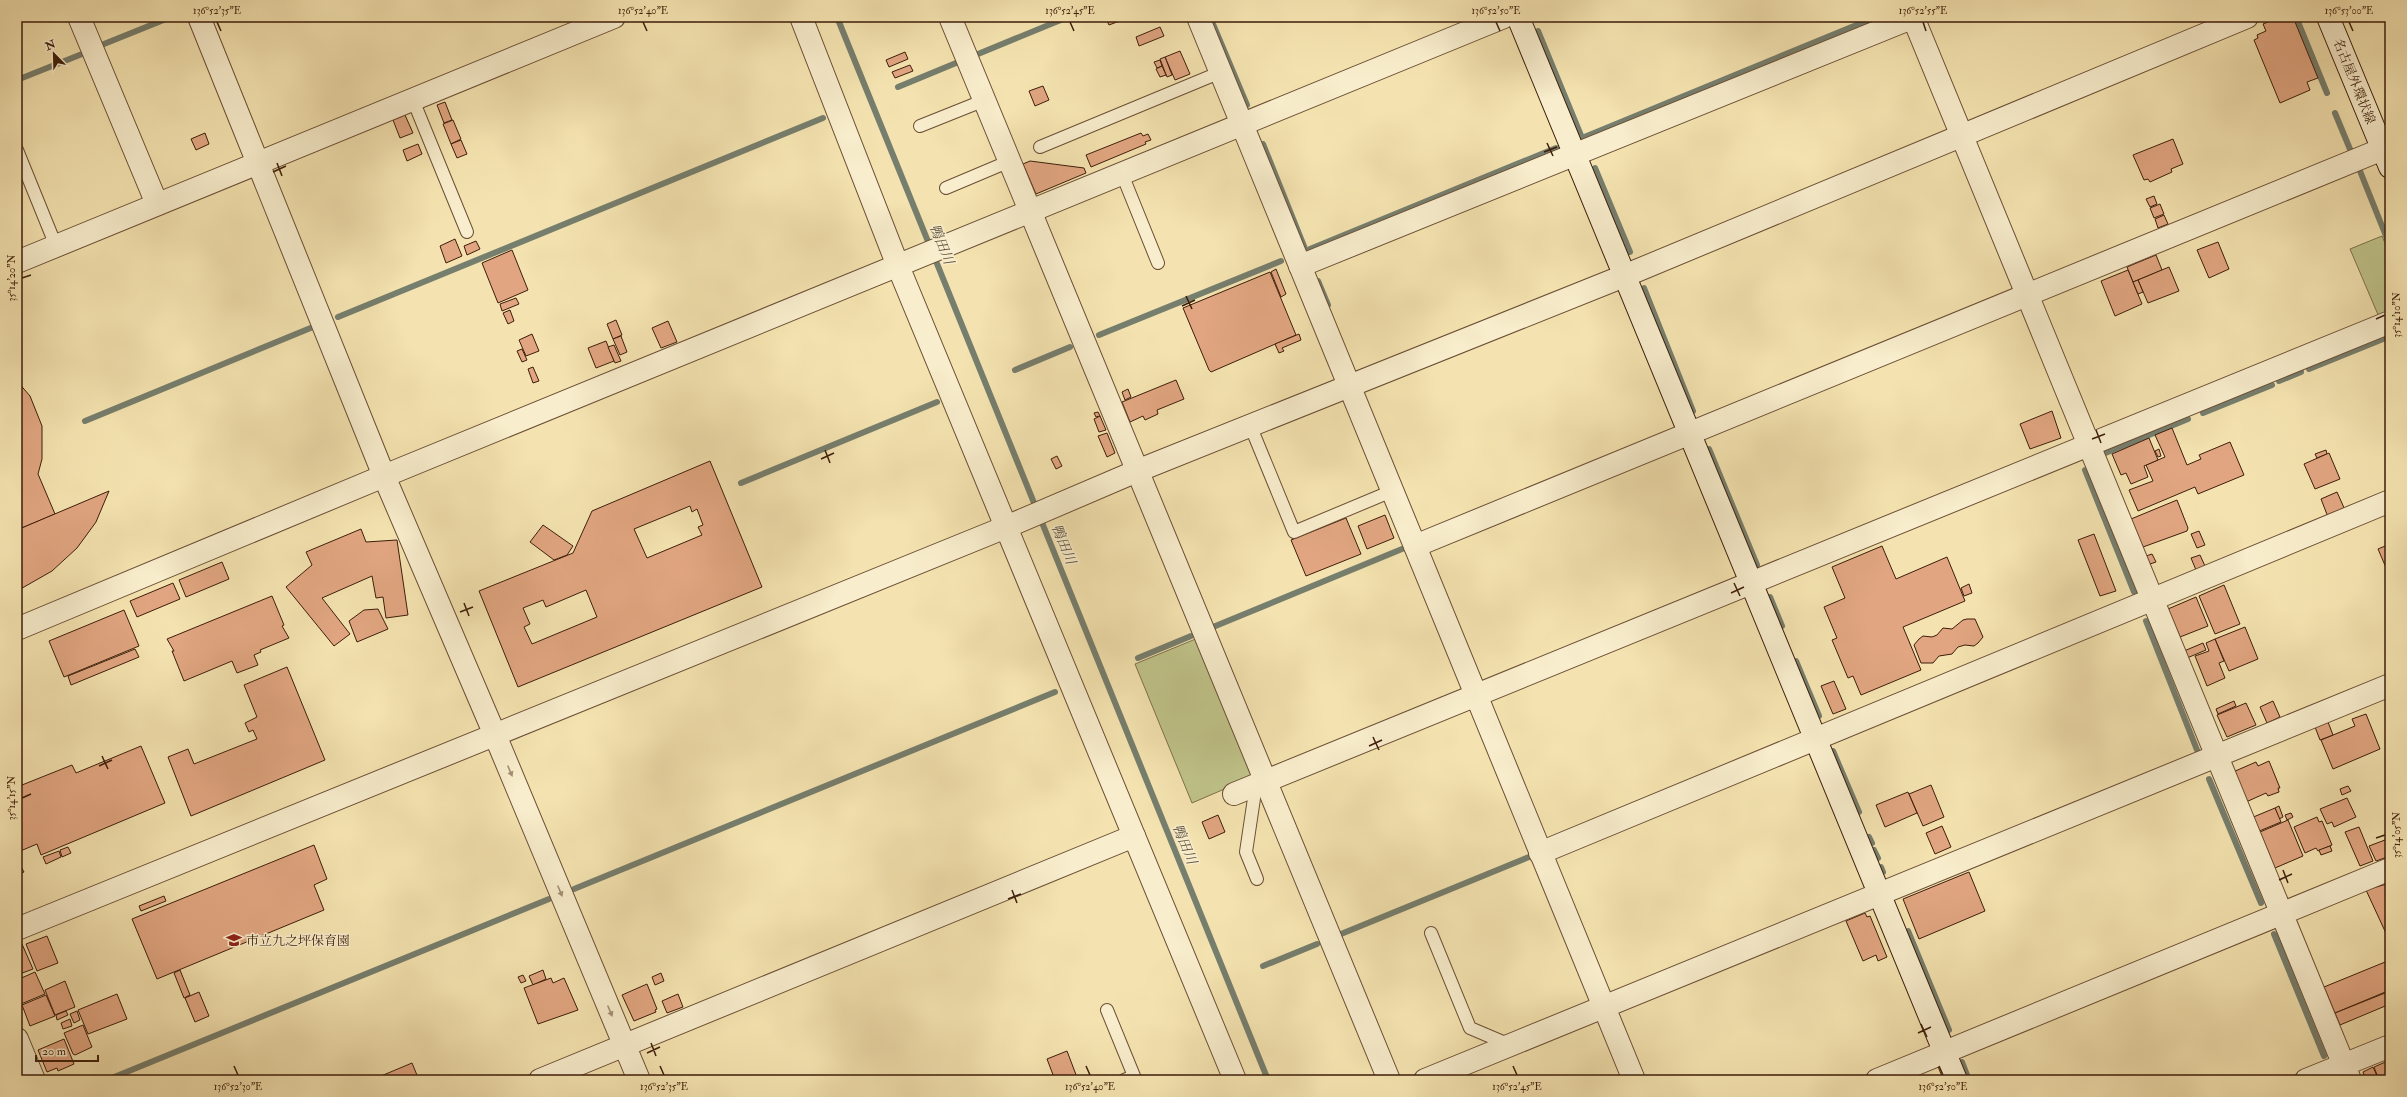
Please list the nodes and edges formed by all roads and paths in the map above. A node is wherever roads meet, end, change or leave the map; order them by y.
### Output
1 (79, 17) edge
2 (199, 17) edge
3 (614, 17) edge
4 (801, 17) edge
5 (950, 17) edge
6 (1198, 17) edge
7 (1504, 17) edge
8 (1518, 17) edge
9 (1913, 17) edge
10 (2247, 17) edge
11 (2328, 17) edge
12 (1221, 72) junction
13 (413, 100) junction
14 (985, 100) junction
15 (1242, 124) junction
16 (920, 126) dead end
17 (1962, 134) junction
18 (1040, 146) dead end
19 (17, 150) edge
20 (2388, 154) edge
21 (1575, 155) junction
22 (1010, 162) junction
23 (258, 163) junction
24 (1122, 174) junction
25 (946, 188) dead end
26 (157, 204) junction
27 (1030, 212) junction
28 (467, 232) dead end
29 (56, 246) junction
30 (17, 262) edge
31 (1158, 263) dead end
32 (904, 264) junction
33 (1300, 266) junction
34 (1624, 276) junction
35 (2028, 296) junction
36 (2390, 322) edge
37 (1349, 385) junction
38 (1250, 425) junction
39 (1690, 434) junction
40 (2089, 445) junction
41 (1138, 471) junction
42 (384, 476) junction
43 (1392, 491) junction
44 (2390, 501) edge
45 (1012, 525) junction
46 (1415, 546) junction
47 (1751, 583) junction
48 (2152, 598) junction
49 (17, 629) edge
50 (2390, 685) edge
51 (1476, 696) junction
52 (495, 735) junction
53 (1815, 739) junction
54 (2217, 756) junction
55 (1261, 783) junction
56 (1234, 794) dead end
57 (1134, 836) junction
58 (1540, 853) junction
59 (2390, 869) edge
60 (1258, 879) dead end
61 (1879, 894) junction
62 (2282, 914) junction
63 (17, 929) edge
64 (1431, 933) dead end
65 (1604, 1007) junction
66 (1107, 1010) dead end
67 (17, 1039) edge
68 (625, 1045) junction
69 (1510, 1045) junction
70 (2390, 1046) edge
71 (1945, 1052) junction
72 (2347, 1072) edge
73 (34, 1080) edge
74 (540, 1080) edge
75 (638, 1080) edge
76 (1124, 1080) edge
77 (1235, 1080) edge
78 (1389, 1080) edge
79 (1425, 1080) edge
80 (1634, 1080) edge
81 (1877, 1080) edge
82 (1956, 1080) edge
83 (2306, 1080) edge

1 - 26 street
2 - 23 street
3 - 13 street
4 - 32 street
5 - 14 street
6 - 12 street
7 - 15 street
8 - 21 street
9 - 17 street
9 - 21 street
10 - 17 street
11 - 20 street, 名古屋外環状線
12 - 15 street
12 - 18 lane
13 - 23 street
13 - 28 lane
14 - 16 lane
14 - 22 street
15 - 24 street
15 - 33 street
17 - 34 street
17 - 35 street
19 - 29 lane
20 - 35 street
21 - 33 street
21 - 34 street
22 - 25 lane
22 - 27 street
23 - 26 street
23 - 42 street
24 - 27 street
24 - 31 lane
26 - 29 street
27 - 32 street
27 - 41 street
29 - 30 street
32 - 42 street
32 - 45 street
33 - 37 street
34 - 37 street
34 - 39 street
35 - 39 street
35 - 40 street
36 - 40 street
37 - 38 street
37 - 43 street
38 - 41 street
38 - 43 lane
39 - 46 street
39 - 47 street
40 - 47 street
40 - 48 street
41 - 45 street
41 - 55 street
42 - 49 street
42 - 52 street
43 - 46 street
44 - 48 street
45 - 52 street
45 - 57 street
46 - 51 street
47 - 51 street
47 - 53 street
48 - 53 street
48 - 54 street
50 - 54 street
51 - 55 street
51 - 58 street
52 - 63 street
52 -> 68 street
53 - 58 street
53 - 61 street
54 - 61 street
54 - 62 street
55 - 56 street
55 - 60 lane
55 - 78 street
57 - 68 street
57 - 77 street
58 - 65 street
59 - 62 street
61 - 65 street
61 - 71 street
62 - 71 street
62 - 72 street
64 - 69 lane
65 - 69 street
65 - 80 street
66 - 76 lane
67 - 73 street
68 - 74 street
68 - 75 street
69 - 79 street
70 - 72 street
71 - 81 street
71 - 82 street
72 - 83 street

